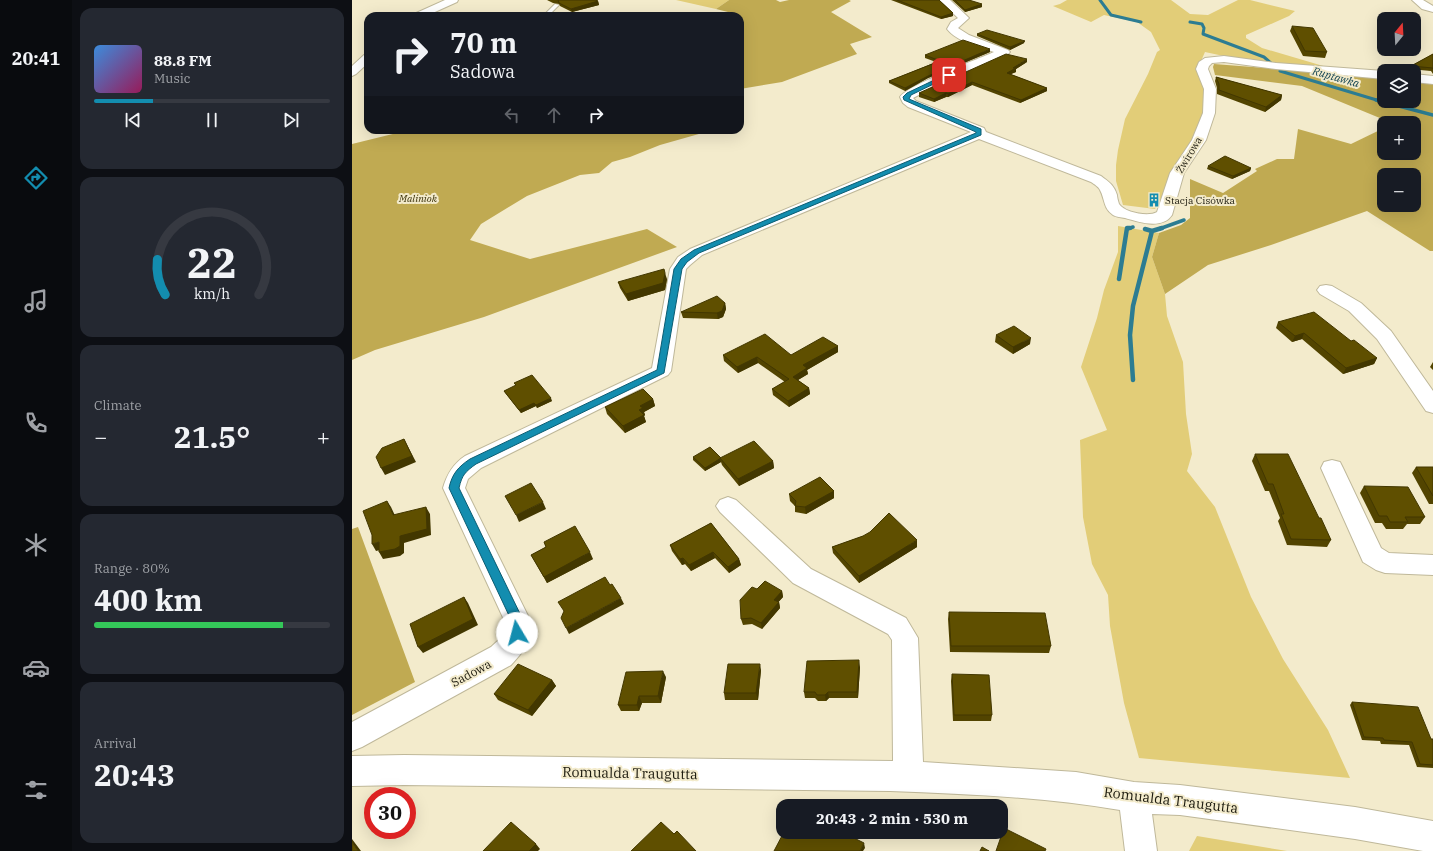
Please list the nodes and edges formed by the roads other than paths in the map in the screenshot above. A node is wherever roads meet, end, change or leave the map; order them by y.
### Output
1 (453, 0) edge
2 (944, 0) edge
3 (1417, 0) edge
4 (556, 5) dead end
5 (1433, 9) edge
6 (427, 12) edge
7 (549, 12) edge
8 (1377, 74) edge
9 (1421, 79) edge
10 (1433, 80) edge
11 (979, 134) junction
12 (1326, 290) dead end
13 (1433, 406) edge
14 (1332, 468) dead end
15 (728, 506) dead end
16 (1433, 565) edge
17 (352, 737) edge
18 (352, 771) edge
19 (908, 777) junction
20 (1134, 797) junction
21 (1433, 837) edge
22 (1141, 851) edge

1 - 6 street
2 - 11 street
3 - 5 street
4 - 7 lane
8 - 11 street, Żwirowa
9 - 10 street
11 - 17 street, Sadowa
12 - 13 street
14 - 16 street
15 - 19 street
18 - 19 street, Romualda Traugutta
19 - 20 street, Romualda Traugutta
20 - 21 street, Romualda Traugutta
20 - 22 street

